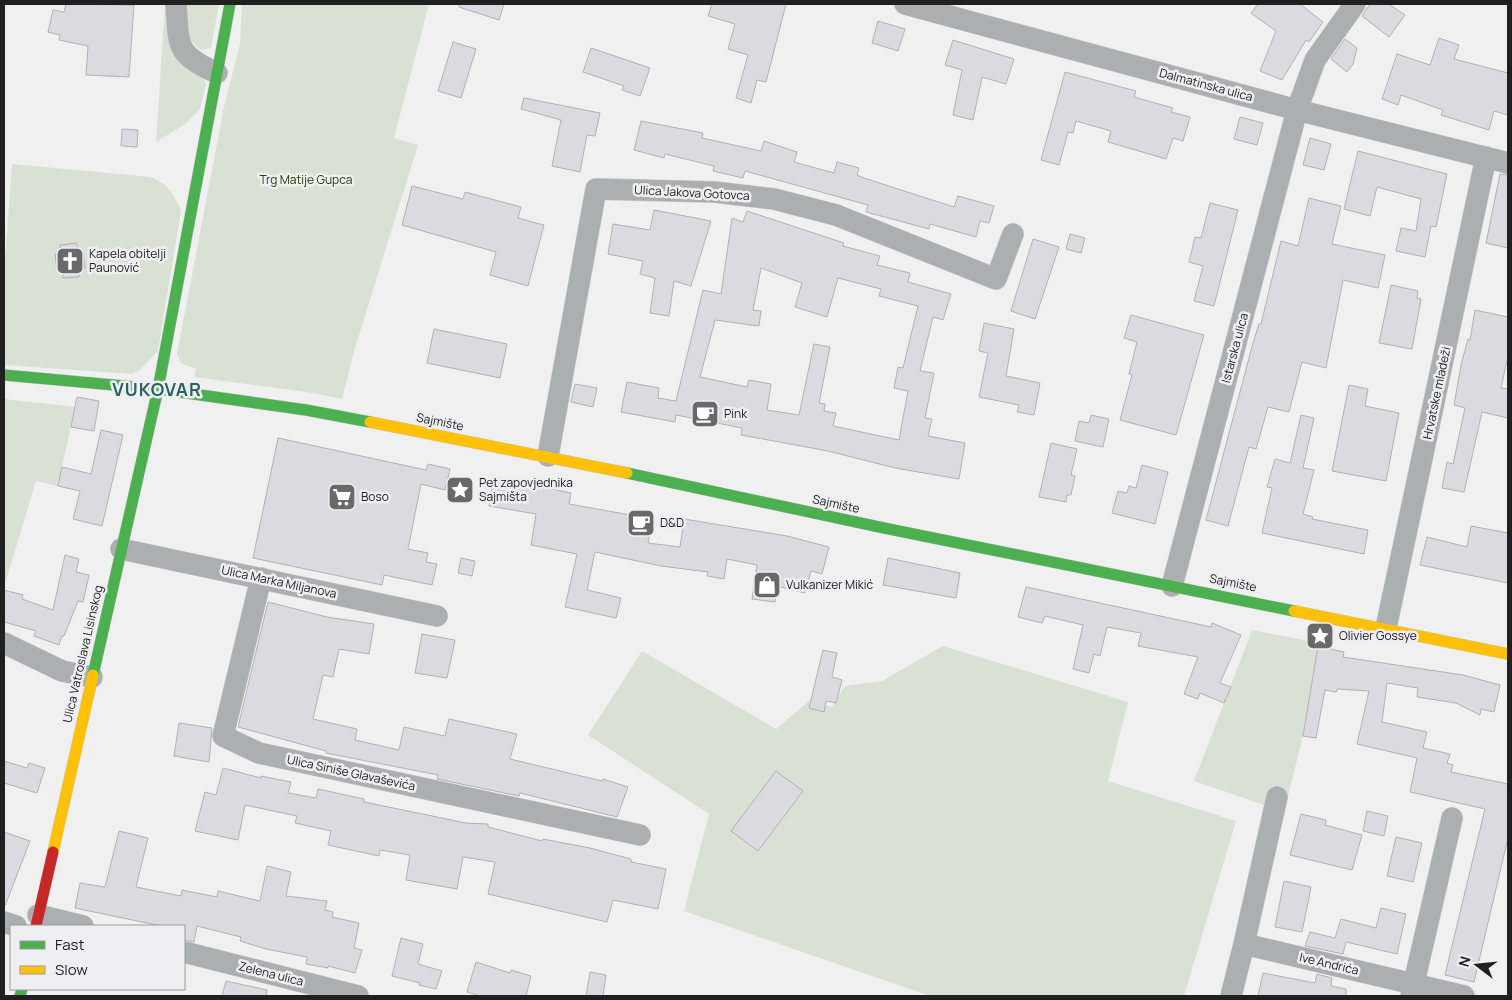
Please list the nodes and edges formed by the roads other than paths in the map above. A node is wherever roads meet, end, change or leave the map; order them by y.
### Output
1 (176, 4) edge
2 (230, 4) edge
3 (905, 4) edge
4 (1355, 4) edge
5 (217, 73) junction
6 (1297, 110) junction
7 (1486, 157) junction
8 (1508, 163) edge
9 (1013, 234) dead end
10 (4, 375) edge
11 (158, 389) junction
12 (548, 456) junction
13 (121, 549) junction
14 (261, 578) junction
15 (1172, 586) junction
16 (437, 616) dead end
17 (1386, 628) junction
18 (4, 643) edge
19 (1508, 654) edge
20 (92, 677) junction
21 (1277, 797) dead end
22 (1452, 818) dead end
23 (640, 836) dead end
24 (37, 920) edge
25 (75, 925) edge
26 (1244, 944) junction
27 (185, 952) edge
28 (1412, 990) edge
29 (358, 996) edge
30 (1231, 996) edge
31 (1464, 996) edge

1 - 5 street
2 - 5 main road
3 - 6 street, Dalmatinska ulica
4 - 6 street, Istarska ulica
5 - 11 main road
6 - 7 street, Dalmatinska ulica
6 - 15 street, Istarska ulica
7 - 8 street, Dalmatinska ulica
7 - 17 street, Hrvatske mladeži
9 - 12 street, Ulica Jakova Gotovca
10 - 11 main road, Sajmište
11 - 12 main road, Sajmište
11 - 13 main road, Ulica Vatroslava Lisinskog
12 - 15 main road, Sajmište
13 - 14 street, Ulica Marka Miljanova
13 - 20 main road, Ulica Vatroslava Lisinskog
14 - 16 street, Ulica Marka Miljanova
14 - 23 street, Ulica Siniše Glavaševića
15 - 17 main road, Sajmište
17 - 19 main road, Sajmište
18 - 20 street
20 - 24 main road, Ulica Vatroslava Lisinskog
21 - 26 street
22 - 28 street
24 - 25 street
26 - 28 street, Ive Andrića
26 - 30 street
27 - 29 street, Zelena ulica
28 - 31 street, Ive Andrića

